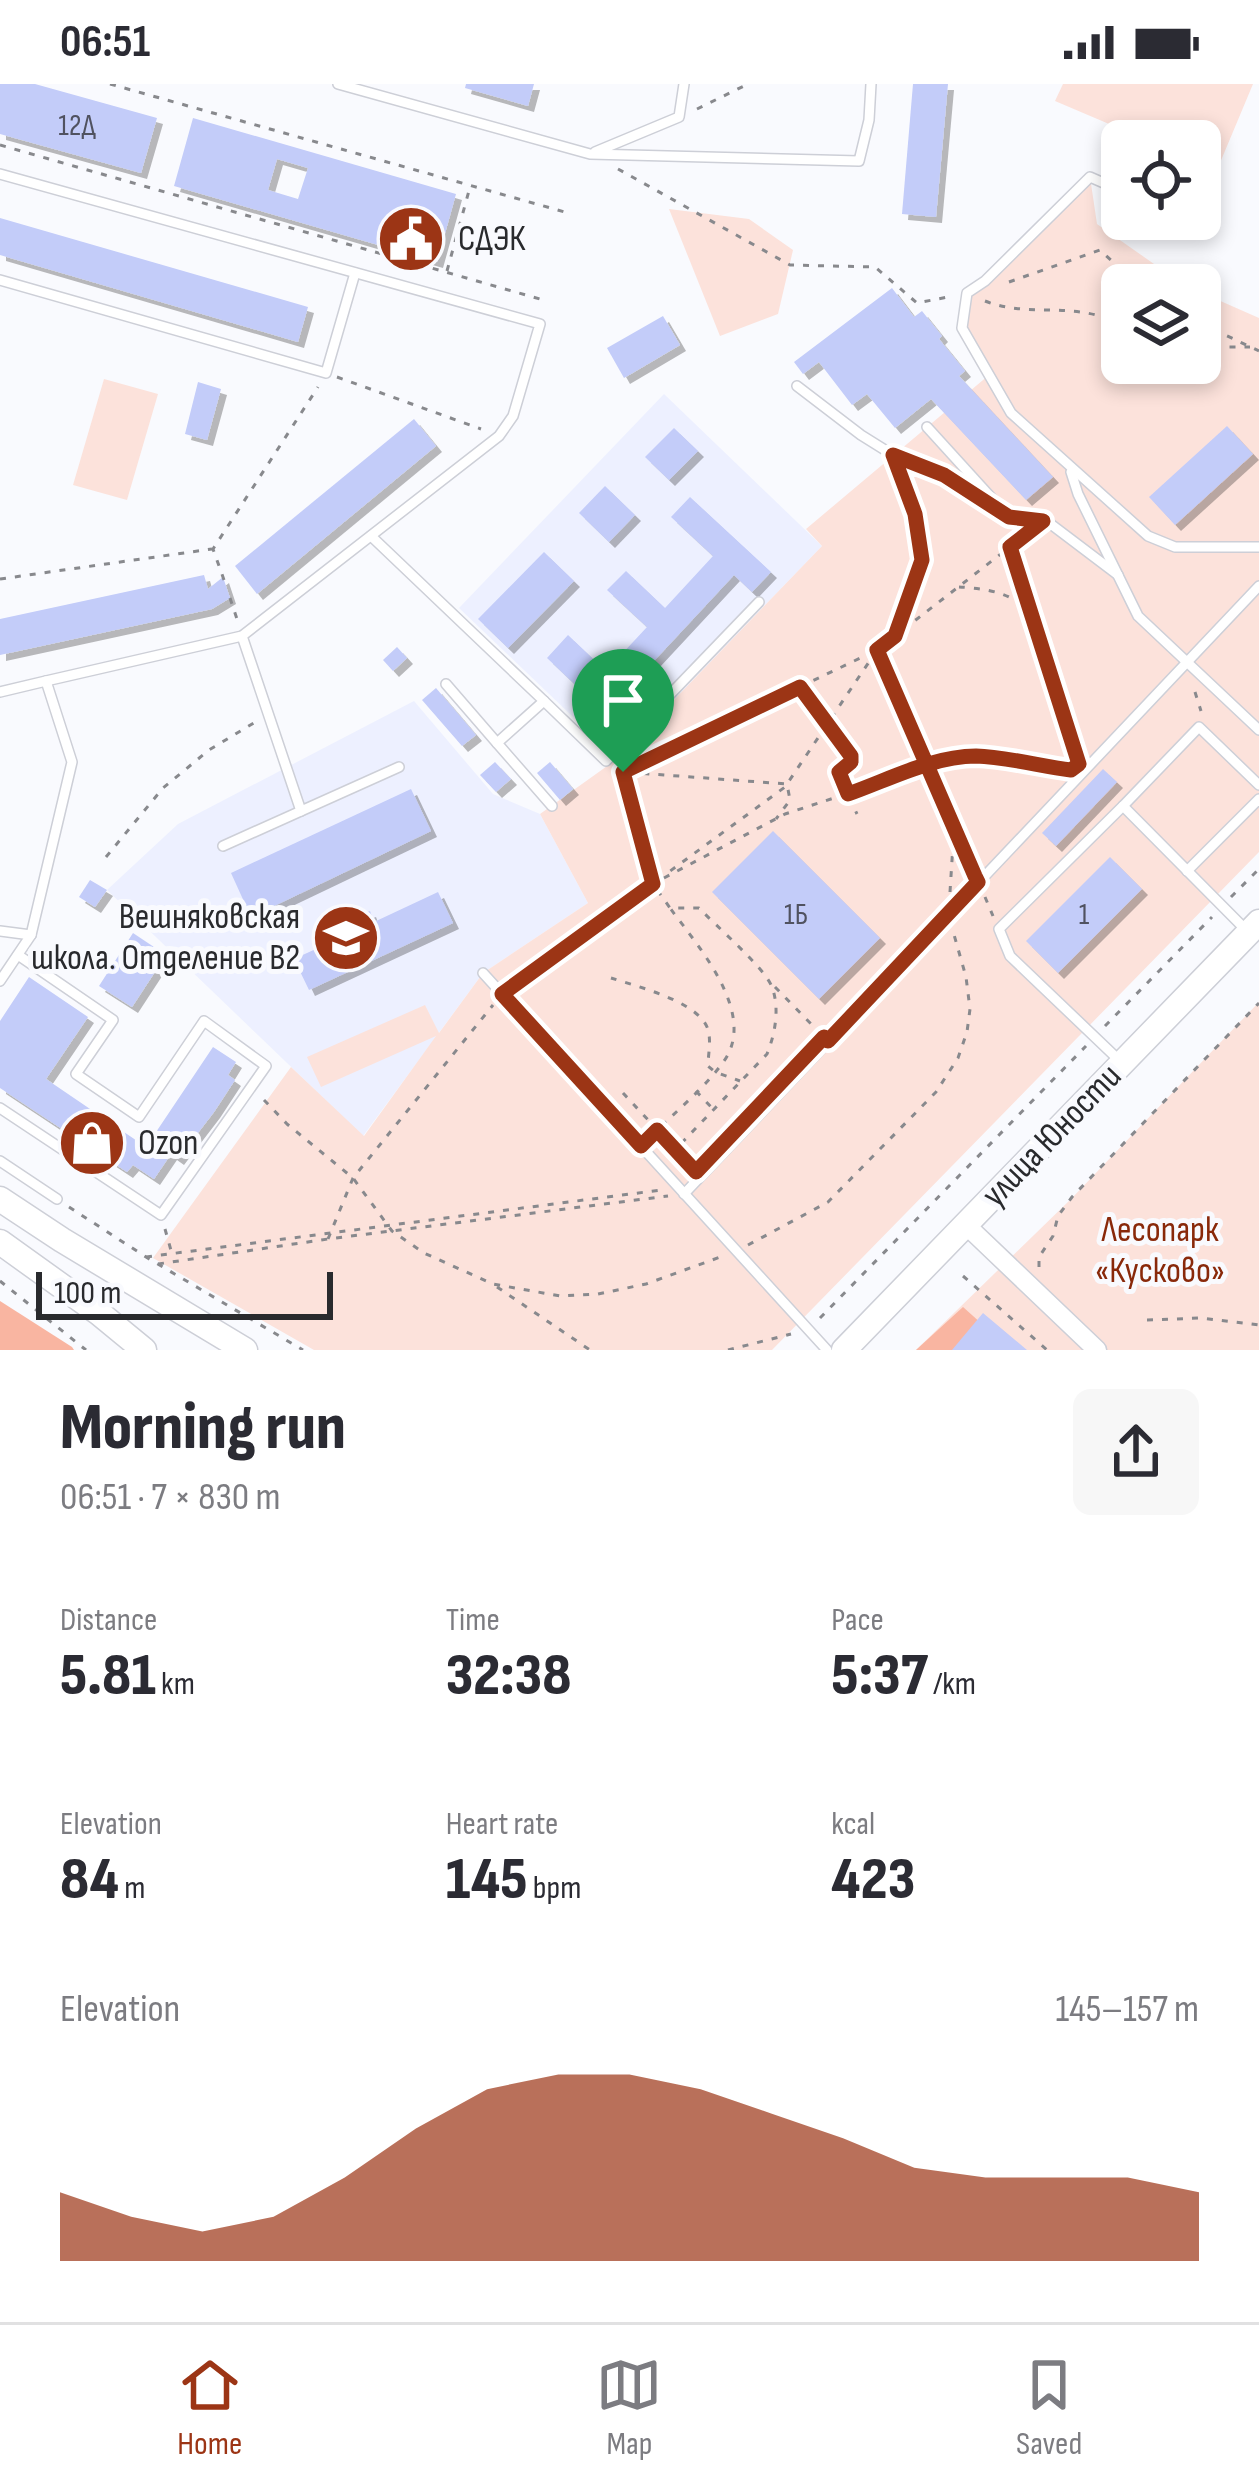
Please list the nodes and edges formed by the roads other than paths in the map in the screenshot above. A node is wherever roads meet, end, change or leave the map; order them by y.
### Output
1 (338, 84) edge
2 (684, 84) edge
3 (871, 84) edge
4 (590, 154) junction
5 (0, 174) edge
6 (1101, 182) edge
7 (355, 273) junction
8 (0, 280) edge
9 (797, 386) dead end
10 (927, 427) dead end
11 (1069, 467) junction
12 (1009, 517) junction
13 (371, 536) junction
14 (1259, 547) edge
15 (1118, 575) junction
16 (1259, 586) edge
17 (759, 602) dead end
18 (242, 635) junction
19 (1186, 662) junction
20 (46, 681) junction
21 (446, 683) dead end
22 (0, 692) edge
23 (544, 701) junction
24 (1259, 730) edge
25 (497, 743) junction
26 (399, 767) dead end
27 (1259, 785) edge
28 (1259, 800) edge
29 (551, 806) dead end
30 (1123, 806) junction
31 (302, 811) junction
32 (223, 846) dead end
33 (1187, 871) junction
34 (1254, 927) edge
35 (0, 931) edge
36 (32, 935) junction
37 (18, 955) junction
38 (483, 973) dead end
39 (0, 982) edge
40 (1122, 1063) junction
41 (0, 1108) edge
42 (0, 1161) edge
43 (682, 1191) junction
44 (0, 1199) edge
45 (57, 1199) road end
46 (966, 1225) junction
47 (0, 1242) edge
48 (144, 1350) edge
49 (245, 1350) edge
50 (827, 1350) edge
51 (844, 1350) edge
52 (1097, 1350) edge

1 - 4 lane
2 - 4 lane
3 - 4 lane
5 - 7 lane
6 - 11 lane
7 - 8 lane
7 - 13 lane
9 - 12 lane
10 - 12 lane
11 - 14 lane
11 - 15 lane
12 - 15 lane
13 - 18 lane
13 - 23 lane
15 - 19 lane
16 - 19 lane
17 - 23 lane
18 - 20 lane
18 - 31 lane
19 - 24 lane
19 - 43 lane
20 - 22 lane
20 - 36 lane
21 - 25 lane
23 - 25 lane
25 - 29 lane
26 - 31 lane
27 - 30 lane
28 - 33 lane
30 - 33 lane
30 - 40 lane
31 - 32 lane
33 - 34 lane
34 - 40 main road, улица Юности
35 - 36 lane
36 - 37 lane
37 - 39 lane
37 - 41 lane
38 - 43 lane
40 - 46 main road, улица Юности
42 - 45 lane
43 - 50 lane
44 - 49 main road
46 - 51 main road, улица Юности
46 - 52 street
47 - 48 main road

